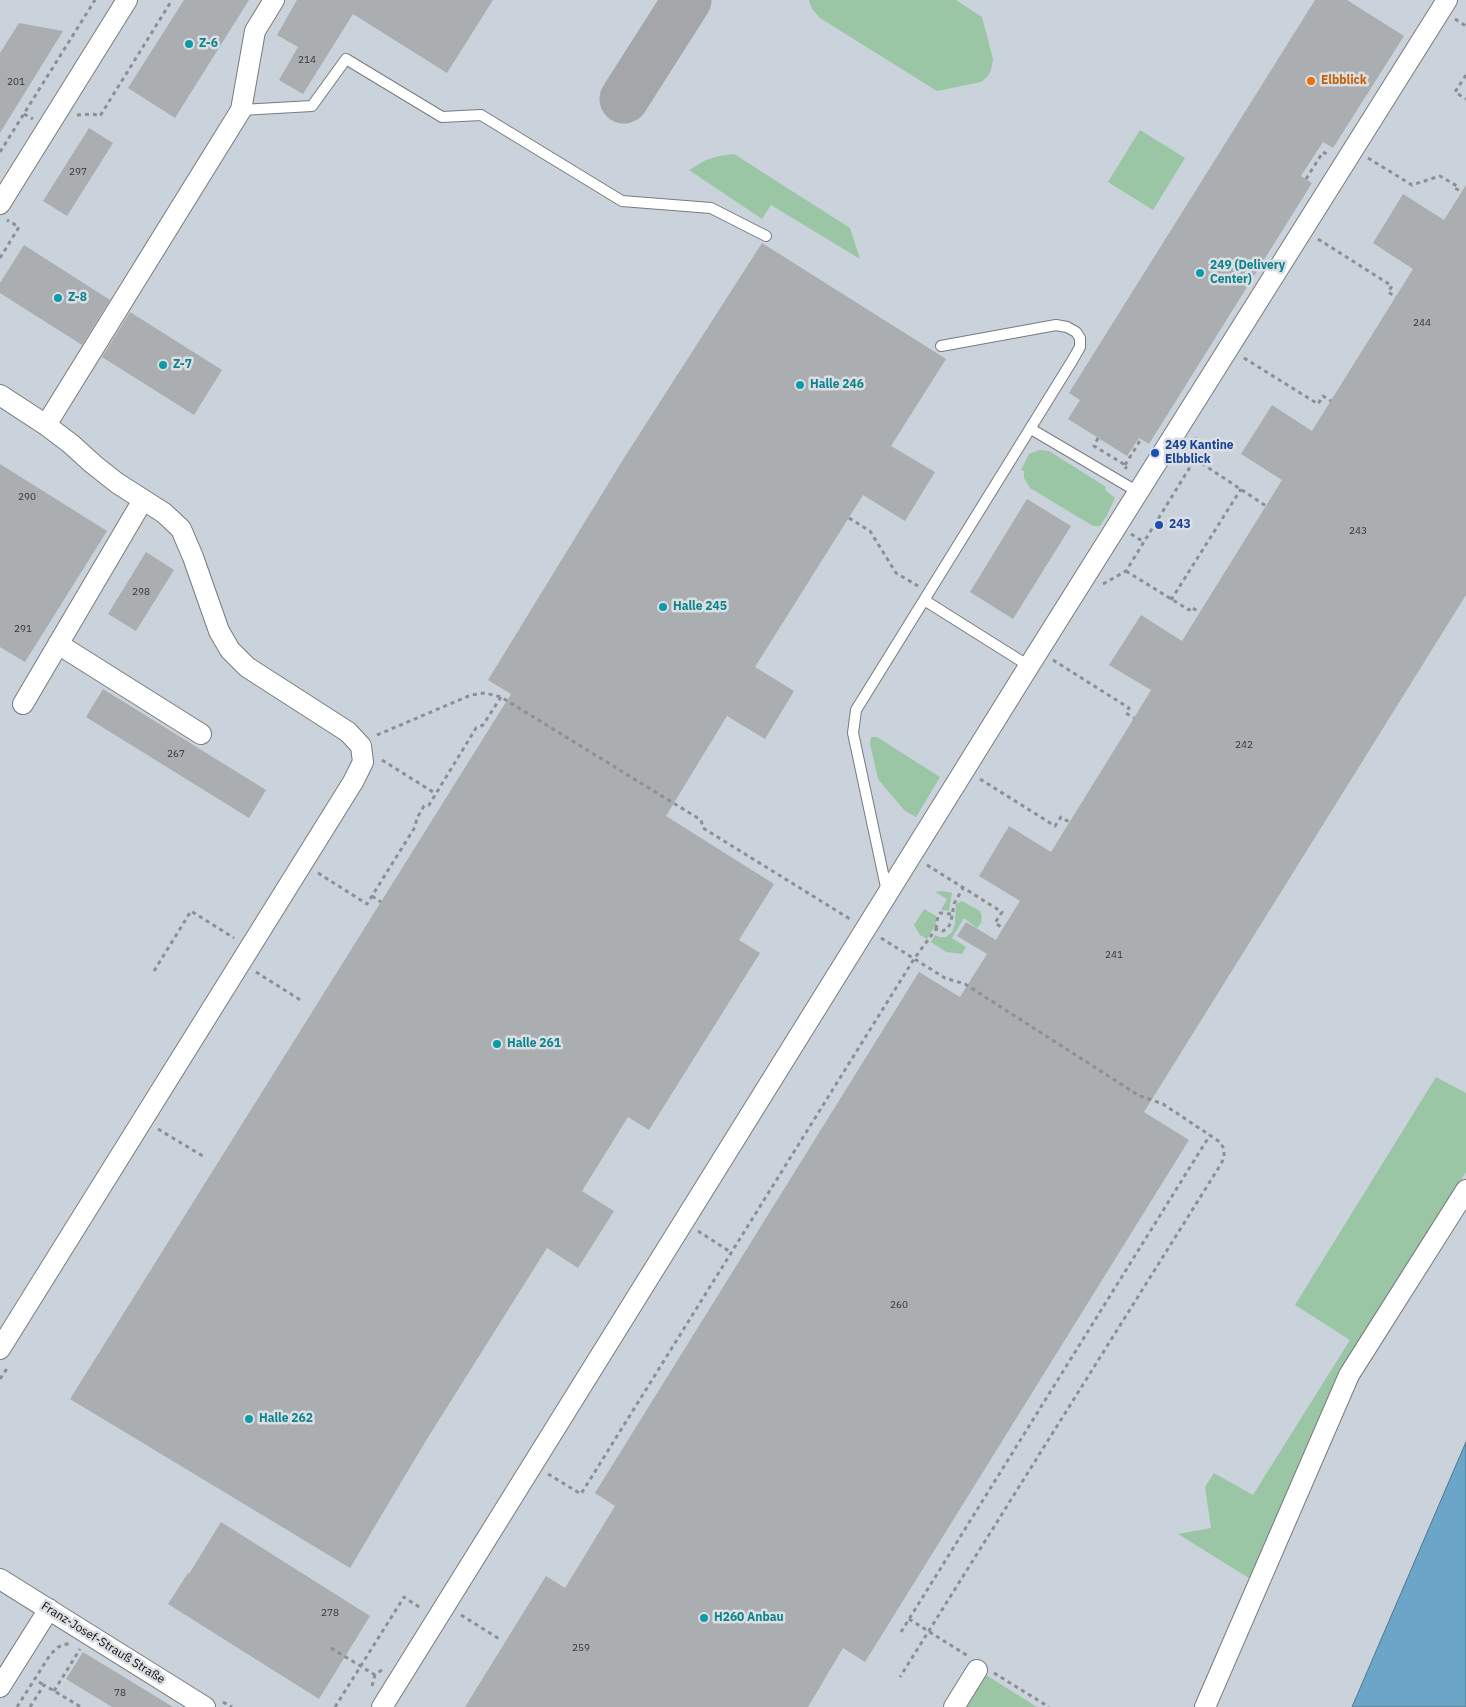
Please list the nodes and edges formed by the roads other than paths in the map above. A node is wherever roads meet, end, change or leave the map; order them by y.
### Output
1 (127, 0) edge
2 (274, 0) edge
3 (1446, 0) edge
4 (241, 110) junction
5 (0, 204) edge
6 (766, 236) dead end
7 (941, 346) dead end
8 (0, 395) edge
9 (46, 425) junction
10 (1031, 429) junction
11 (1138, 492) junction
12 (143, 500) junction
13 (924, 600) junction
14 (58, 644) junction
15 (1029, 666) junction
16 (23, 704) dead end
17 (202, 734) dead end
18 (888, 895) junction
19 (1466, 1190) edge
20 (0, 1349) edge
21 (0, 1579) edge
22 (49, 1609) junction
23 (977, 1670) dead end
24 (0, 1687) edge
25 (205, 1707) edge
26 (382, 1707) edge
27 (954, 1707) edge
28 (1205, 1707) edge

1 - 5 street
2 - 4 street
3 - 11 street
4 - 6 lane
4 - 9 street
7 - 10 lane
8 - 9 street
9 - 12 street
10 - 11 lane
10 - 13 lane
11 - 15 street
12 - 14 street
12 - 20 street
13 - 15 lane
13 - 18 lane
14 - 16 street
14 - 17 street
15 - 18 street
18 - 26 street
19 - 28 street
21 - 22 street, Franz-Josef-Strauß Straße
22 - 24 street
22 - 25 street, Franz-Josef-Strauß Straße
23 - 27 street

